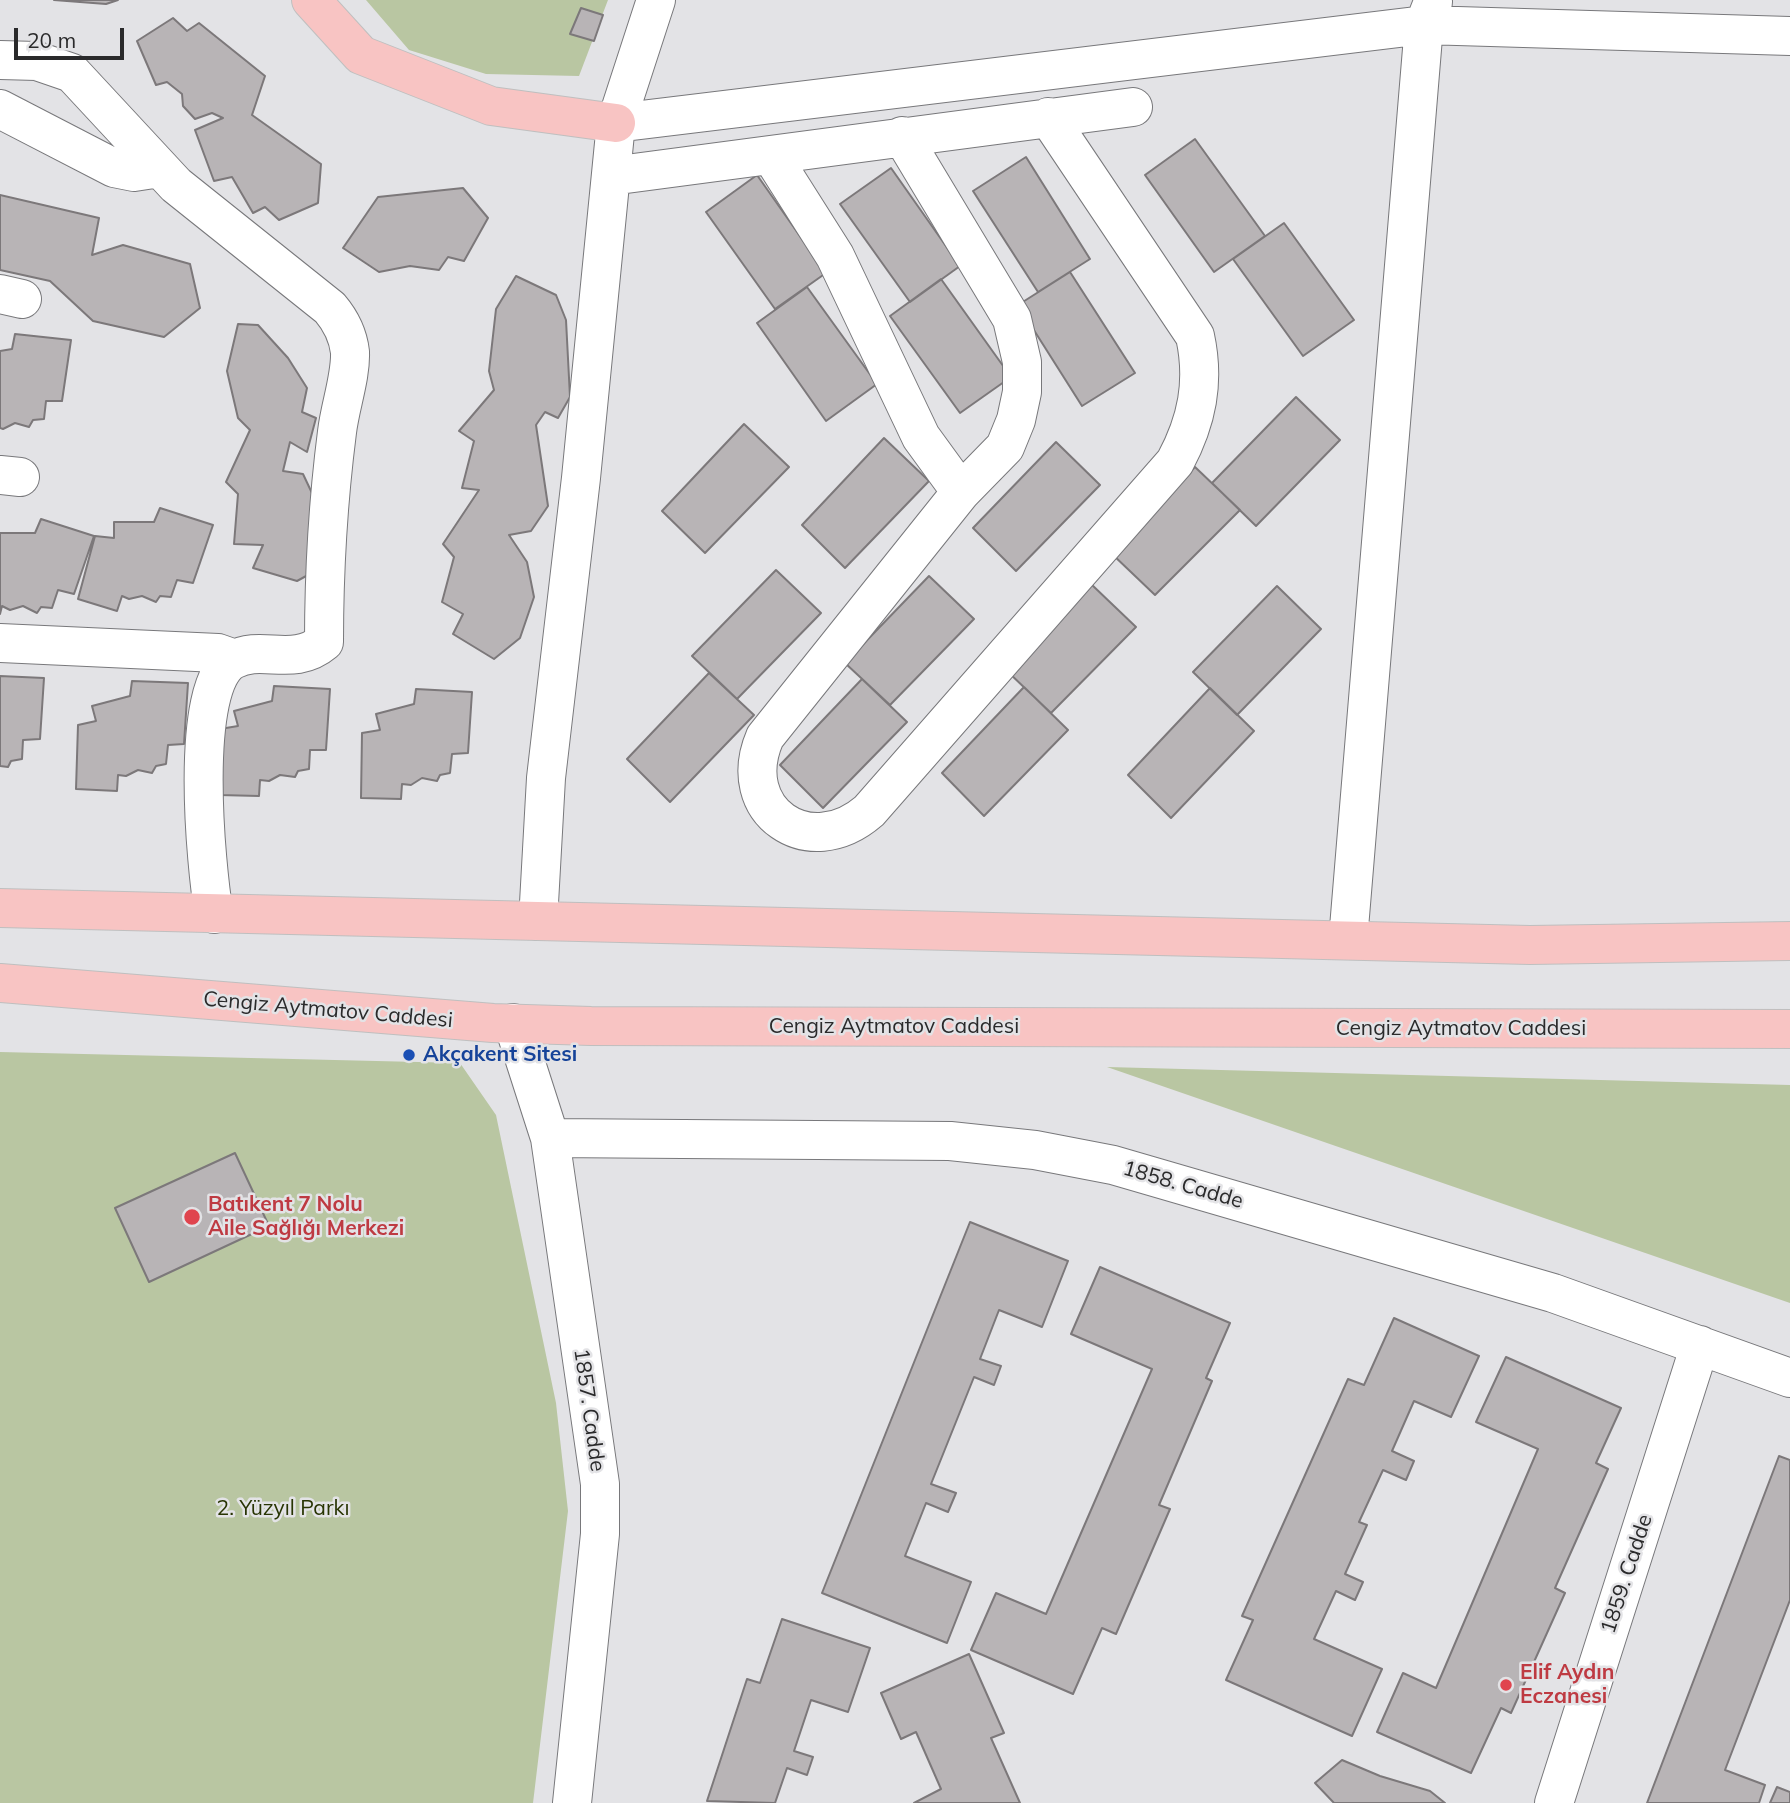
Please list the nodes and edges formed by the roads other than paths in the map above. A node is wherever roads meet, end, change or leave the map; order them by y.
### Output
1 (311, 0) edge
2 (656, 0) edge
3 (1429, 13) edge
4 (1790, 36) edge
5 (0, 60) edge
6 (1133, 107) dead end
7 (0, 109) edge
8 (1048, 117) junction
9 (616, 123) junction
10 (902, 136) junction
11 (771, 155) junction
12 (160, 168) junction
13 (611, 176) junction
14 (961, 492) junction
15 (0, 643) edge
16 (235, 659) junction
17 (0, 908) edge
18 (214, 914) junction
19 (538, 921) junction
20 (1348, 940) junction
21 (1790, 941) edge
22 (0, 983) edge
23 (513, 1023) junction
24 (1790, 1029) edge
25 (550, 1138) junction
26 (1700, 1345) junction
27 (1790, 1378) edge
28 (572, 1803) edge
29 (1554, 1803) edge

1 - 9 main road
2 - 9 street
3 - 4 street
3 - 9 street
3 - 20 street
5 - 12 street
6 - 8 street
7 - 12 street
8 - 10 street
8 - 14 street
9 - 13 street
10 - 11 street
10 - 14 street
11 - 13 street
11 - 14 street
12 - 16 street
13 - 19 street
15 - 16 street
16 - 18 street
17 - 18 main road
18 - 19 main road
19 - 20 main road
20 - 21 main road
22 - 23 main road, Cengiz Aytmatov Caddesi
23 - 24 main road, Cengiz Aytmatov Caddesi
23 - 25 street, 1857. Cadde
25 - 26 street, 1858. Cadde
25 - 28 street, 1857. Cadde
26 - 27 street, 1858. Cadde
26 - 29 street, 1859. Cadde

